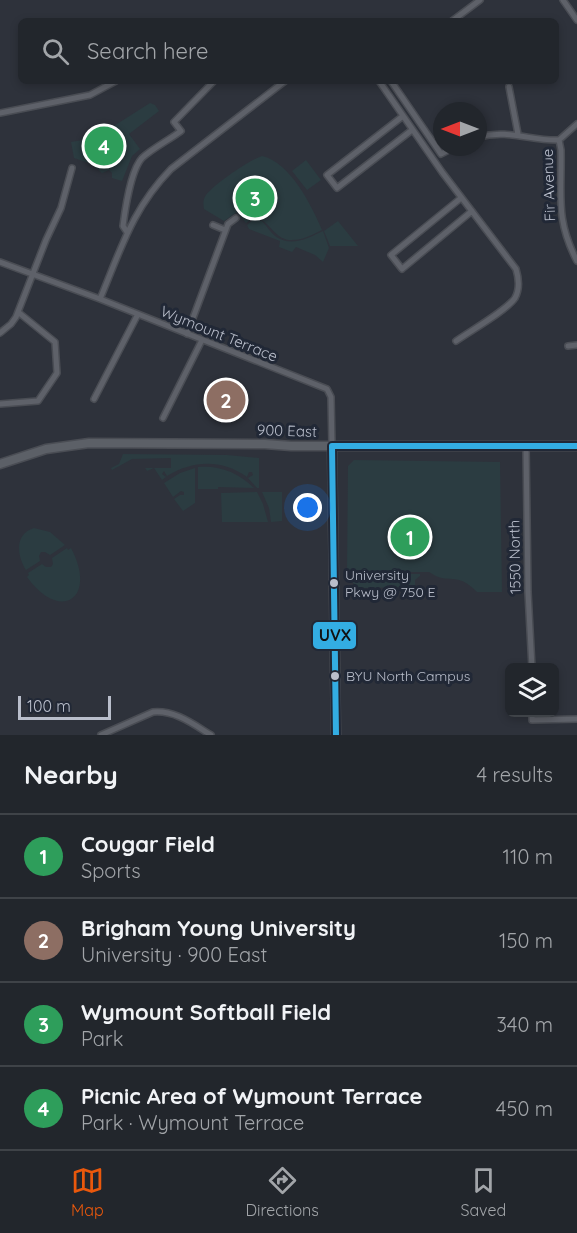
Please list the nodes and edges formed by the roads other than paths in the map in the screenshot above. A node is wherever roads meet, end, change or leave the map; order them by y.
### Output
1 (480, 0) edge
2 (563, 0) edge
3 (456, 18) edge
4 (577, 20) edge
5 (110, 84) edge
6 (211, 84) edge
7 (281, 84) edge
8 (381, 84) edge
9 (393, 84) edge
10 (509, 87) dead end
11 (0, 113) edge
12 (403, 116) junction
13 (577, 124) edge
14 (412, 130) junction
15 (518, 134) junction
16 (487, 135) edge
17 (559, 140) junction
18 (433, 142) edge
19 (72, 168) dead end
20 (461, 198) junction
21 (472, 211) junction
22 (236, 218) dead end
23 (213, 225) dead end
24 (225, 230) junction
25 (127, 232) junction
26 (577, 261) edge
27 (0, 262) edge
28 (32, 275) junction
29 (100, 299) junction
30 (18, 312) junction
31 (138, 314) junction
32 (0, 333) edge
33 (187, 334) junction
34 (202, 340) junction
35 (456, 341) dead end
36 (577, 345) edge
37 (568, 346) dead end
38 (94, 399) dead end
39 (0, 404) edge
40 (163, 418) dead end
41 (332, 446) junction
42 (526, 446) junction
43 (577, 446) edge
44 (0, 464) edge
45 (532, 663) edge
46 (532, 717) edge
47 (577, 719) edge
48 (101, 735) edge
49 (211, 735) edge
50 (336, 735) edge

1 - 3 street
2 - 4 street
5 - 11 street
6 - 25 street
7 - 25 street
8 - 12 street
9 - 18 street
10 - 15 street
12 - 14 street
12 - 14 street
13 - 17 street
14 - 20 street
15 - 16 street
15 - 17 street
17 - 26 street, Fir Avenue
19 - 28 street
20 - 21 street
20 - 21 street
21 - 35 street
22 - 24 street
23 - 24 street
24 - 33 street
25 - 29 street
27 - 28 street, Wymount Terrace
28 - 29 street, Wymount Terrace
28 - 30 street
29 - 31 street, Wymount Terrace
30 - 32 street
30 - 39 street
31 - 33 street, Wymount Terrace
31 - 38 street
33 - 34 street, Wymount Terrace
34 - 40 street
34 - 41 street, Wymount Terrace
36 - 37 street
41 - 42 main road, 900 East
41 - 44 main road, 900 East
41 - 50 main road
42 - 43 main road, 900 East
42 - 45 street, 1550 North
46 - 47 street
48 - 49 street

